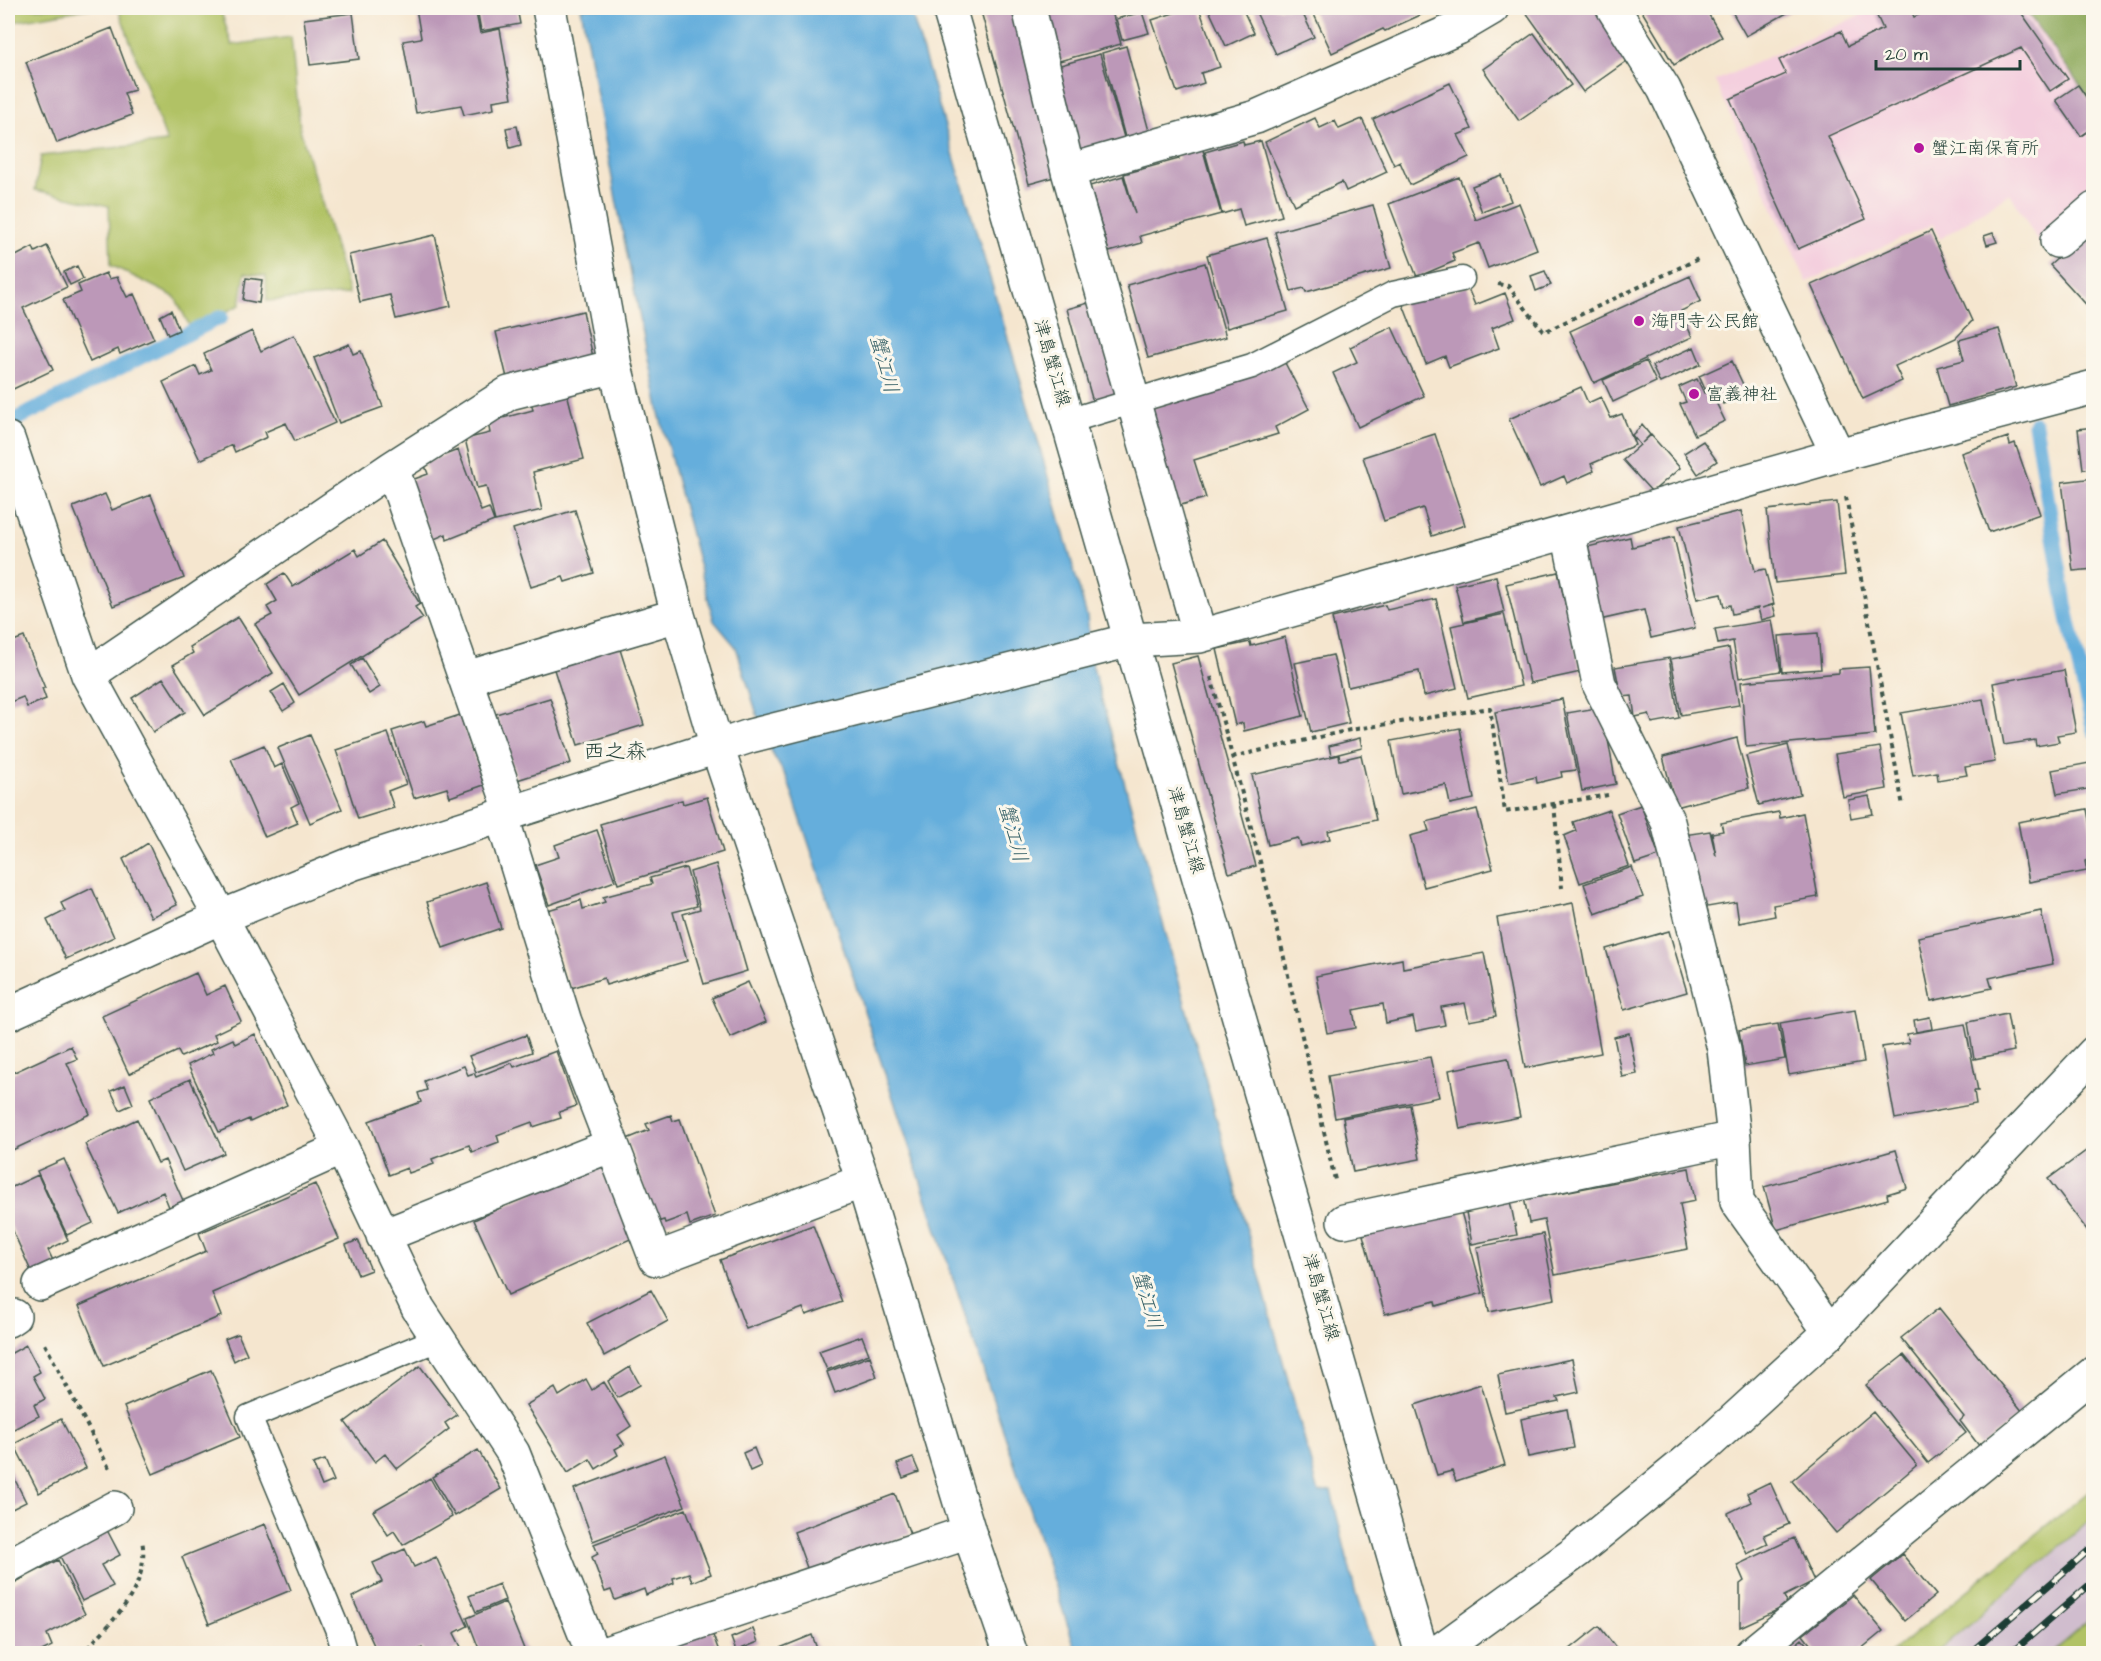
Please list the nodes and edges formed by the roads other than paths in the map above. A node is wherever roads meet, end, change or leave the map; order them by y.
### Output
1 (549, 8) edge
2 (949, 8) edge
3 (1029, 8) edge
4 (1492, 8) edge
5 (1613, 8) edge
6 (1068, 171) junction
7 (2094, 209) edge
8 (2057, 241) dead end
9 (1462, 279) road end
10 (615, 366) junction
11 (2094, 387) edge
12 (1133, 402) junction
13 (1068, 421) junction
14 (8, 439) edge
15 (1838, 455) junction
16 (392, 468) junction
17 (1568, 532) junction
18 (678, 615) junction
19 (1200, 636) junction
20 (1123, 642) junction
21 (88, 675) junction
22 (466, 678) junction
23 (717, 747) junction
24 (507, 815) junction
25 (221, 917) junction
26 (8, 1014) edge
27 (2094, 1053) edge
28 (1734, 1138) junction
29 (612, 1145) junction
30 (342, 1148) junction
31 (863, 1181) junction
32 (1344, 1221) road end
33 (383, 1236) junction
34 (40, 1284) dead end
35 (1830, 1332) junction
36 (438, 1339) junction
37 (2094, 1373) edge
38 (115, 1508) dead end
39 (969, 1532) junction
40 (8, 1566) edge
41 (345, 1653) edge
42 (593, 1653) edge
43 (603, 1653) edge
44 (1011, 1653) edge
45 (1422, 1653) edge
46 (1435, 1653) edge
47 (1751, 1653) edge

1 - 10 street
2 - 13 street, 津島蟹江線
3 - 6 street
4 - 6 street
5 - 15 street
6 - 12 street
7 - 8 street
9 - 12 lane
10 - 16 street
10 - 18 street
11 - 15 street
12 - 13 lane
12 - 19 street
13 - 20 street, 津島蟹江線
14 - 21 street
15 - 17 street
16 - 21 street
16 - 22 street
17 - 19 street
17 - 28 street
18 - 22 street
18 - 23 street
19 - 20 street
20 - 23 street
20 - 45 street, 津島蟹江線
21 - 25 street
22 - 24 street
23 - 24 street
23 - 31 street
24 - 25 street
24 - 29 street
25 - 26 street
25 - 30 street
27 - 35 street
28 - 32 street
28 - 35 street
29 - 31 street
29 - 33 street
30 - 33 street
30 - 34 street
31 - 39 street
33 - 36 street
35 - 46 street
36 - 41 lane
36 - 42 street
37 - 47 street
38 - 40 street
39 - 43 street
39 - 44 street

